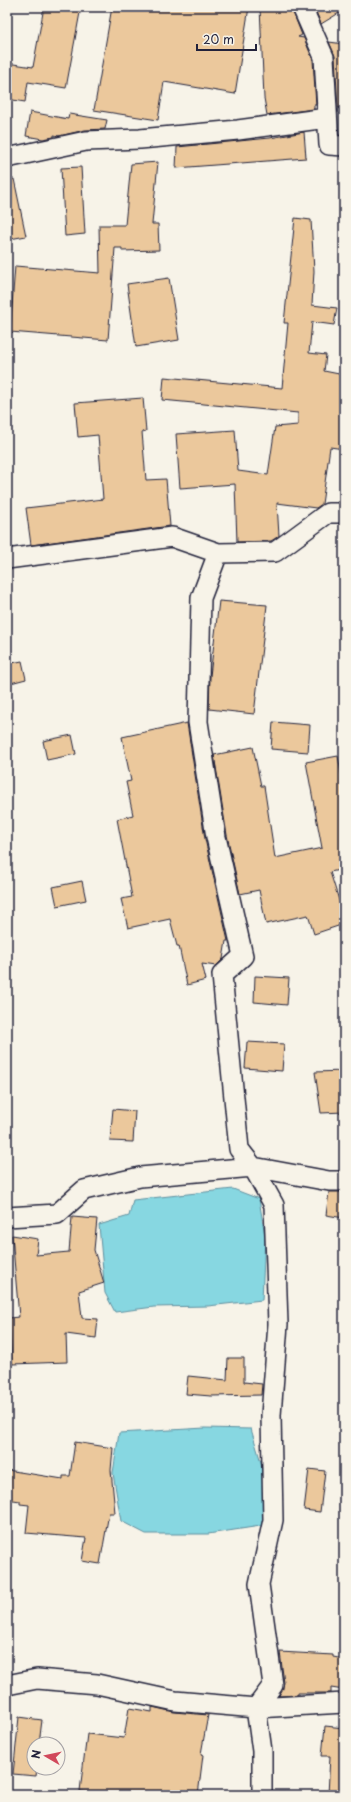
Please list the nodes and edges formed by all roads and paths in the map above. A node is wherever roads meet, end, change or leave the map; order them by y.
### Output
1 (302, 7) edge
2 (327, 118) junction
3 (344, 146) edge
4 (7, 158) edge
5 (344, 514) edge
6 (218, 553) junction
7 (7, 558) edge
8 (253, 1167) junction
9 (344, 1181) edge
10 (7, 1217) edge
11 (7, 1685) edge
12 (344, 1703) edge
13 (256, 1708) junction
14 (262, 1795) edge

1 - 2 street
2 - 3 street
2 - 4 street
5 - 6 street
6 - 7 street
6 - 8 street
8 - 9 street
8 - 10 street
8 - 13 street
11 - 13 street
12 - 13 street
13 - 14 street

